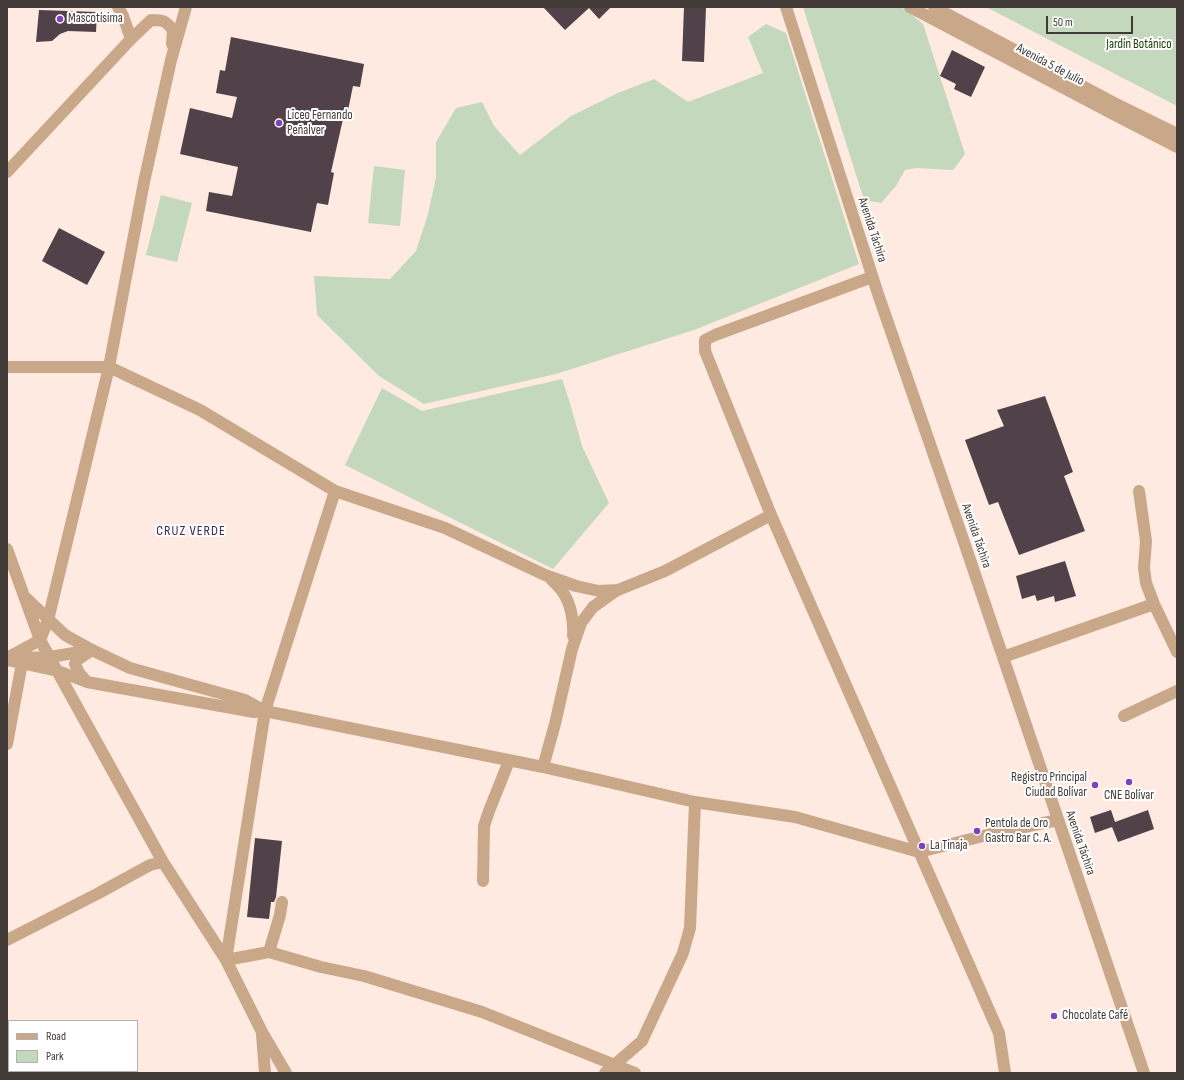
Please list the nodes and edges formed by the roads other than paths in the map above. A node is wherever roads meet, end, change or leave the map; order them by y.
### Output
1 (118, 7) edge
2 (186, 7) edge
3 (786, 7) edge
4 (910, 7) edge
5 (934, 7) edge
6 (131, 39) junction
7 (171, 60) junction
8 (1177, 134) edge
9 (1177, 147) edge
10 (7, 172) edge
11 (872, 277) junction
12 (7, 367) edge
13 (109, 367) junction
14 (335, 491) junction
15 (1139, 491) dead end
16 (771, 515) junction
17 (7, 549) edge
18 (549, 577) junction
19 (57, 585) junction
20 (618, 590) junction
21 (24, 596) junction
22 (1154, 604) junction
23 (48, 620) junction
24 (40, 640) junction
25 (572, 649) junction
26 (92, 650) junction
27 (1177, 652) edge
28 (50, 657) junction
29 (1003, 657) junction
30 (7, 659) edge
31 (22, 663) junction
32 (58, 671) junction
33 (87, 682) junction
34 (1177, 690) edge
35 (265, 711) junction
36 (1124, 716) dead end
37 (7, 744) edge
38 (509, 760) junction
39 (544, 767) junction
40 (695, 802) junction
41 (1058, 820) junction
42 (918, 852) junction
43 (163, 862) junction
44 (483, 881) dead end
45 (282, 902) dead end
46 (7, 940) edge
47 (269, 952) junction
48 (226, 960) junction
49 (262, 1032) junction
50 (610, 1069) edge
51 (265, 1073) edge
52 (286, 1073) edge
53 (635, 1073) edge
54 (1005, 1073) edge
55 (1144, 1073) edge

1 - 6 street
2 - 7 street
3 - 11 street, Avenida Táchira
4 - 9 street, Avenida 5 de Julio
5 - 8 street, Avenida 5 de Julio
6 - 7 street
6 - 10 street
7 - 13 street
11 - 16 street
11 - 29 street, Avenida Táchira
12 - 13 street
13 - 14 street
13 - 19 street
14 - 18 street
14 - 35 street
15 - 22 street
16 - 20 street
16 - 42 street
17 - 21 street
18 - 20 street
18 - 25 street
19 - 21 street
19 - 23 street
20 - 25 street
21 - 23 street
21 - 24 street
22 - 27 street
22 - 29 street
23 - 24 street
23 - 26 street
24 - 28 street
24 - 30 street
25 - 39 street
26 - 28 street
26 - 33 street
26 - 35 street
28 - 30 street
28 - 32 street
29 - 41 street, Avenida Táchira
30 - 31 street
31 - 32 street
31 - 37 street
32 - 33 street
32 - 43 street
33 - 35 street
34 - 36 street
35 - 38 street
35 - 48 street
38 - 39 street
38 - 44 street
39 - 40 street
40 - 42 street
40 - 50 street
41 - 42 street
41 - 55 street, Avenida Táchira
42 - 54 street
43 - 46 street
43 - 48 street
45 - 47 street
47 - 48 street
47 - 50 street
48 - 49 street
49 - 51 street
49 - 52 street
50 - 53 street

